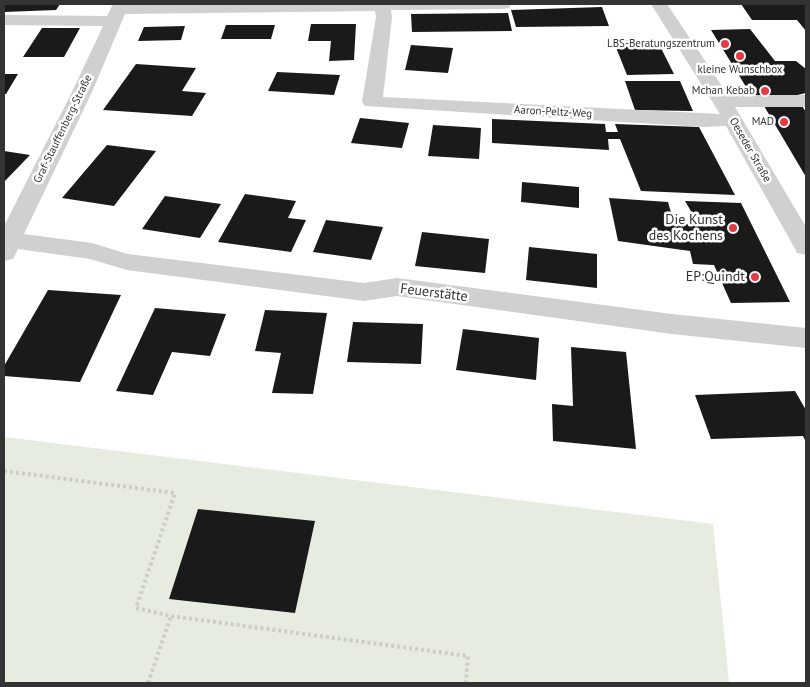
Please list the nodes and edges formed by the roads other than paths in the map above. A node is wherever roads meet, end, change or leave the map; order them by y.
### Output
1 (503, 4) edge
2 (659, 4) edge
3 (382, 5) edge
4 (117, 11) edge
5 (4, 20) edge
6 (722, 101) junction
7 (806, 101) edge
8 (733, 120) junction
9 (799, 221) edge
10 (5, 244) edge
11 (806, 248) edge
12 (806, 338) edge

1 - 3 street
2 - 6 street, Oeseder Straße
3 - 4 street
3 - 8 street, Aaron-Peltz-Weg
4 - 5 street
4 - 10 street, Graf-Stauffenberg-Straße
6 - 7 street
6 - 8 street, Oeseder Straße
8 - 9 street, Oeseder Straße
9 - 11 street, Oeseder Straße
10 - 12 street, Feuerstätte

